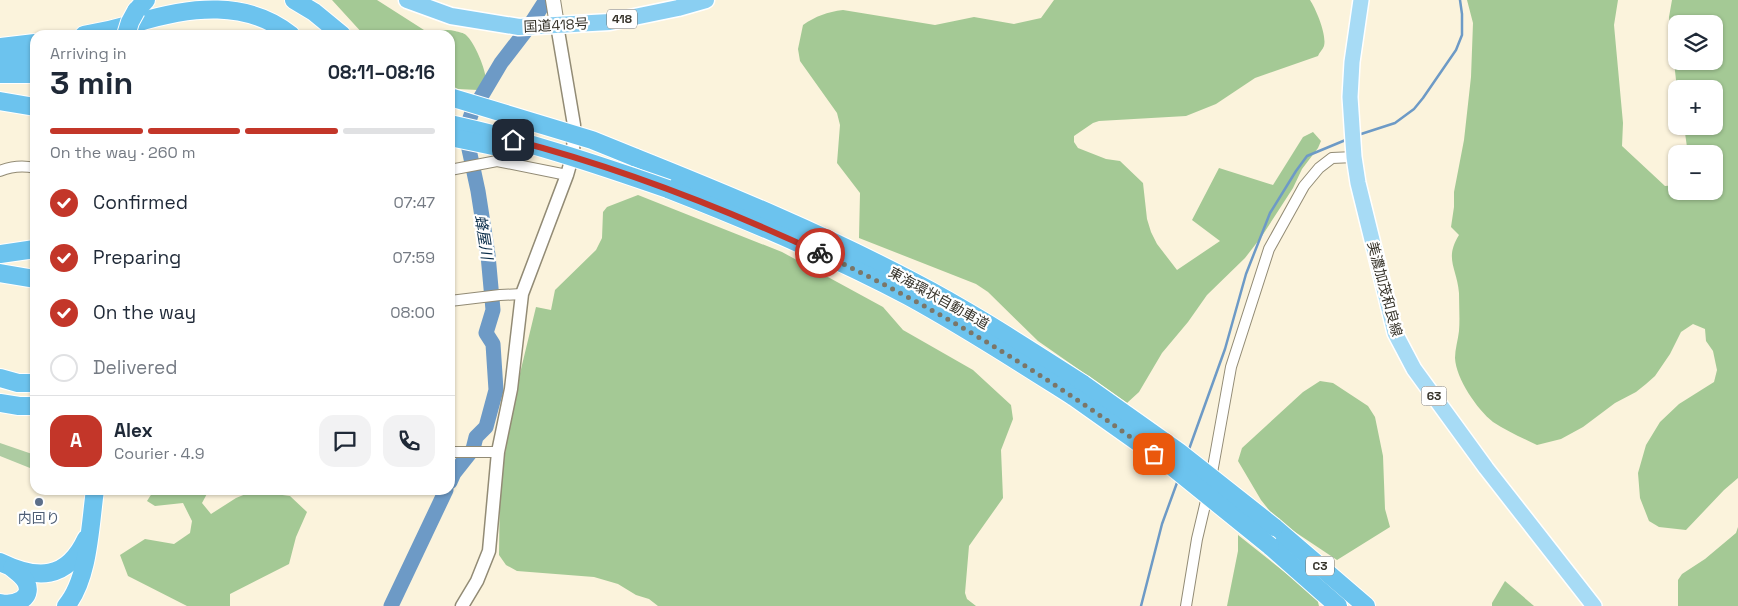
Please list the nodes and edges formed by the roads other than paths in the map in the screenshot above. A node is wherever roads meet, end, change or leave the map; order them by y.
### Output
1 (294, 0) edge
2 (407, 0) edge
3 (706, 0) edge
4 (1361, 0) edge
5 (553, 2) edge
6 (141, 5) edge
7 (557, 25) junction
8 (106, 30) edge
9 (128, 30) edge
10 (286, 30) edge
11 (336, 30) edge
12 (30, 44) edge
13 (0, 47) edge
14 (0, 57) edge
15 (30, 57) edge
16 (0, 74) edge
17 (30, 74) edge
18 (455, 98) edge
19 (0, 101) edge
20 (30, 106) edge
21 (455, 107) edge
22 (455, 125) edge
23 (455, 138) edge
24 (1353, 153) junction
25 (634, 157) junction
26 (30, 167) edge
27 (455, 169) edge
28 (0, 171) edge
29 (567, 175) junction
30 (671, 181) junction
31 (30, 251) edge
32 (0, 254) edge
33 (0, 260) edge
34 (30, 260) edge
35 (30, 270) edge
36 (0, 272) edge
37 (30, 278) edge
38 (522, 294) junction
39 (455, 300) edge
40 (0, 378) edge
41 (30, 383) edge
42 (1078, 390) junction
43 (0, 403) edge
44 (30, 406) edge
45 (455, 452) edge
46 (498, 452) junction
47 (94, 495) edge
48 (89, 534) junction
49 (5, 564) edge
50 (0, 603) edge
51 (66, 606) edge
52 (462, 606) edge
53 (1186, 606) edge
54 (1338, 606) edge
55 (1366, 606) edge
56 (1594, 606) edge

1 - 11 highway
2 - 7 highway, 国道418号 / 418
3 - 7 highway, 国道418号 / 418
4 - 24 main road, 美濃加茂和良線 / 63
5 - 7 main road
6 - 9 highway, bridge
7 - 29 street
8 - 10 highway
12 - 13 highway
14 - 15 highway
16 - 17 highway
18 - 25 highway, bridge
19 - 20 highway
21 - 25 highway, 東海環状自動車道 / C3, bridge
22 - 30 highway, 東海環状自動車道 / C3, bridge
23 - 30 highway, bridge
24 - 53 street
24 - 56 main road, 美濃加茂和良線 / 63
25 - 30 highway, 東海環状自動車道 / C3
26 - 28 street
27 - 29 street
29 - 38 street
30 - 42 highway, 東海環状自動車道 / C3
31 - 32 highway
33 - 34 highway
35 - 36 highway
36 - 37 highway
38 - 39 street
38 - 46 street
40 - 41 highway
42 - 54 highway, 東海環状自動車道 / C3, bridge
42 - 55 highway, 東海環状自動車道 / C3, bridge
43 - 44 highway
45 - 46 street
46 - 52 street
47 - 48 highway
48 - 49 highway
48 - 51 highway
49 - 50 highway

